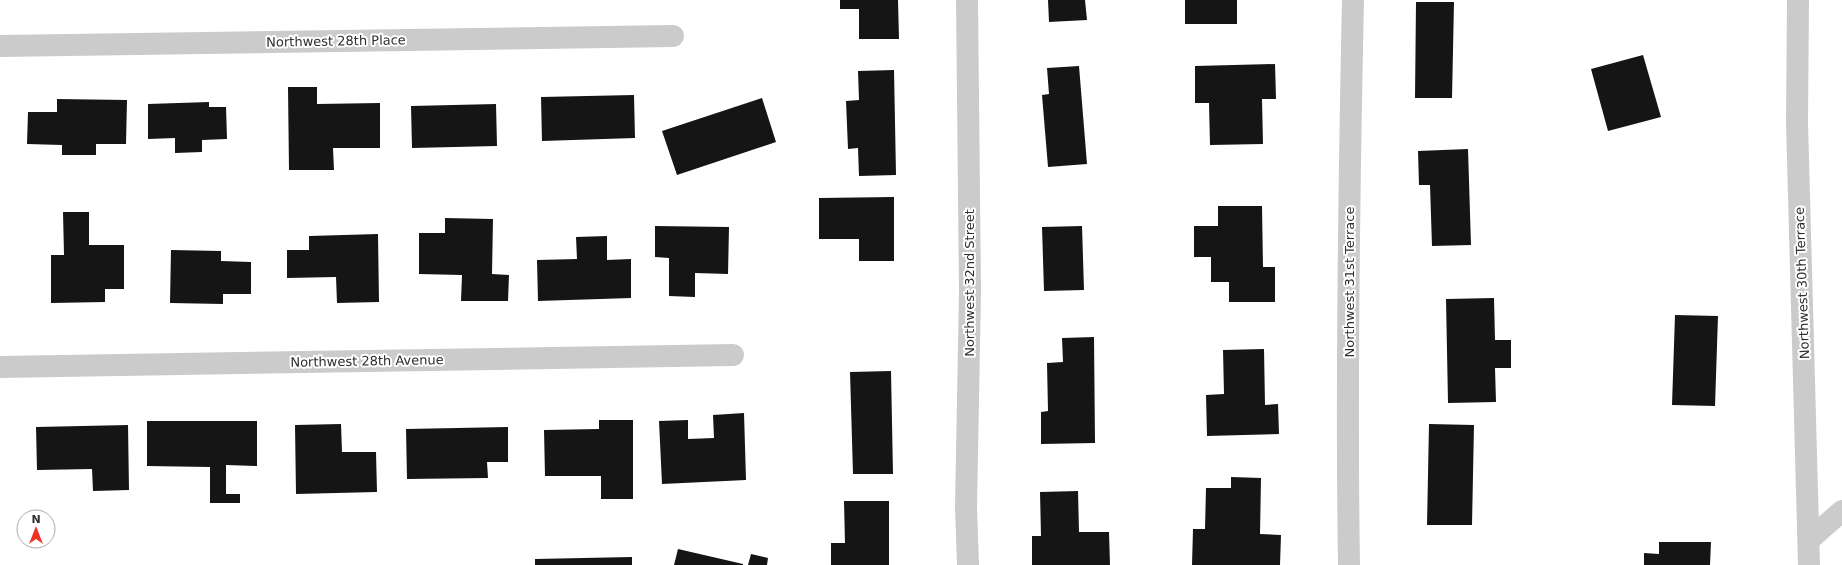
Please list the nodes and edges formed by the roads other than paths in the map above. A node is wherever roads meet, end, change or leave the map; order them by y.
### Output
1 (967, 0) edge
2 (1353, 0) edge
3 (1798, 0) edge
4 (673, 36) dead end
5 (0, 46) edge
6 (733, 355) dead end
7 (0, 367) edge
8 (1842, 511) edge
9 (1810, 539) junction
10 (968, 565) edge
11 (1349, 565) edge
12 (1810, 565) edge

1 - 10 street, Northwest 32nd Street
2 - 11 street, Northwest 31st Terrace
3 - 9 street, Northwest 30th Terrace
4 - 5 street, Northwest 28th Place
6 - 7 street, Northwest 28th Avenue
8 - 9 street
9 - 12 street, Northwest 30th Terrace

